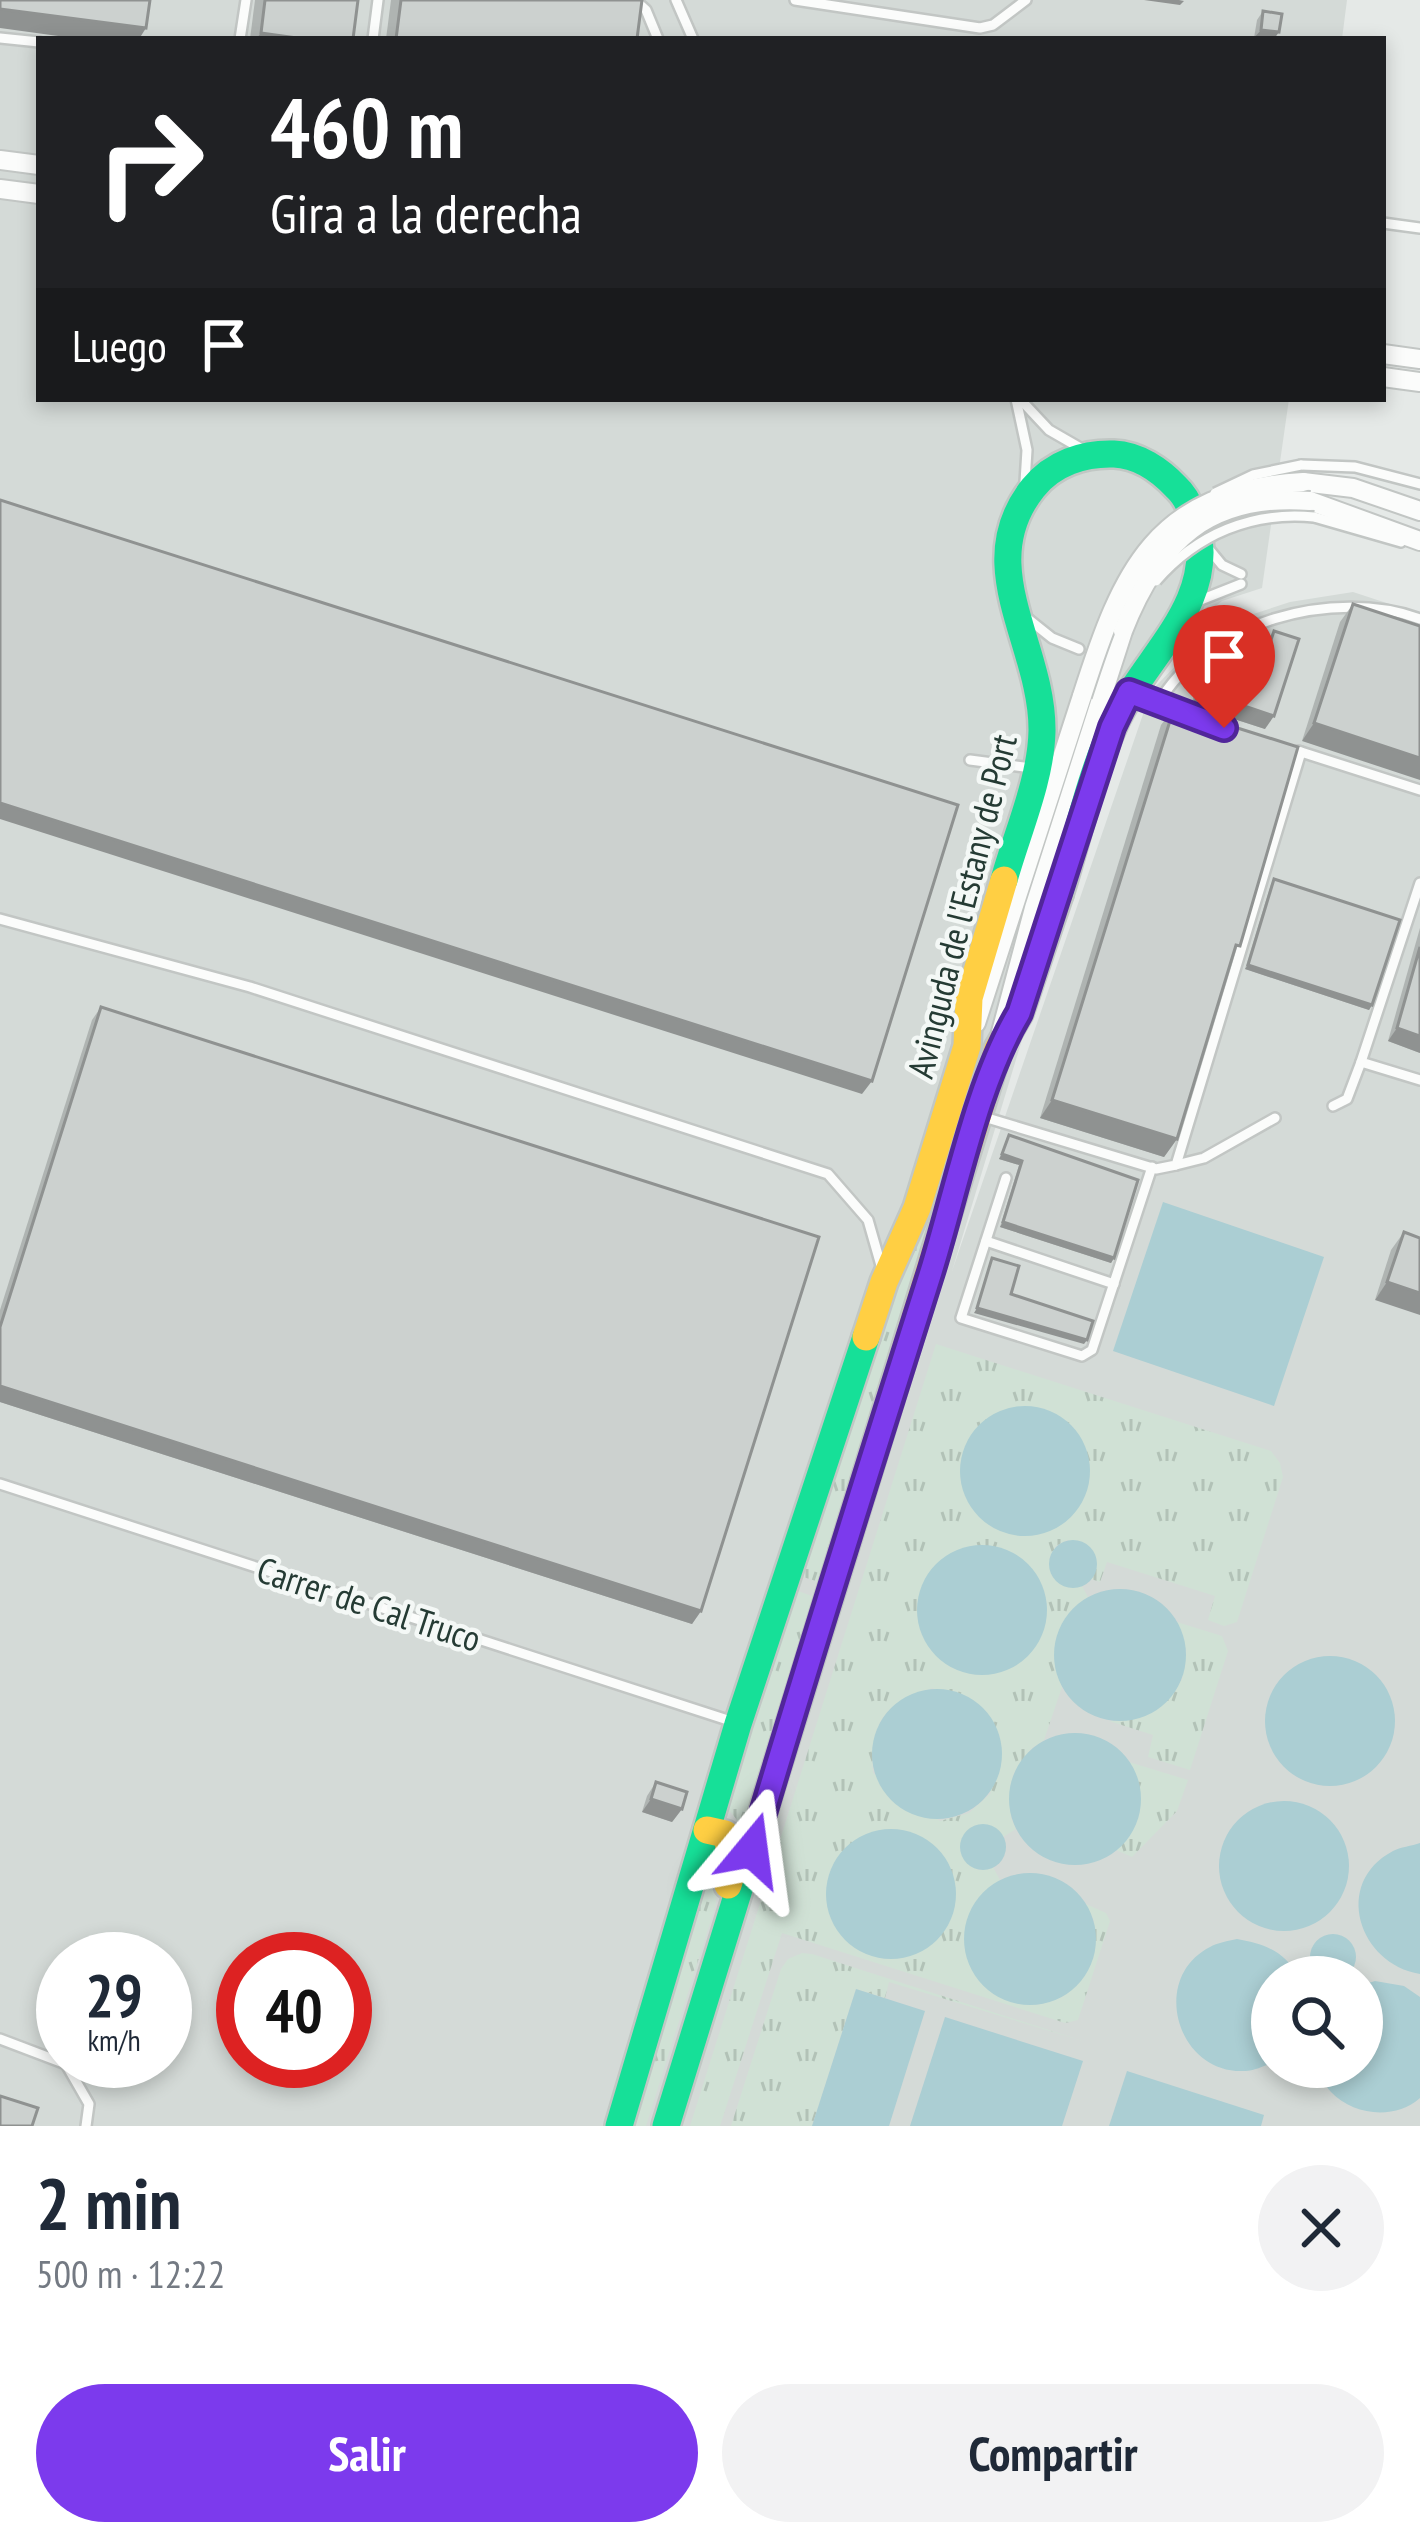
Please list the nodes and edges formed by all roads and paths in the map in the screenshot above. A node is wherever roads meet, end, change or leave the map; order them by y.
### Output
1 (246, 0) edge
2 (378, 0) edge
3 (634, 0) edge
4 (676, 0) edge
5 (795, 0) edge
6 (1027, 0) edge
7 (240, 36) edge
8 (373, 36) edge
9 (657, 36) edge
10 (692, 36) edge
11 (0, 38) edge
12 (36, 42) edge
13 (0, 160) edge
14 (36, 165) edge
15 (0, 189) edge
16 (36, 194) edge
17 (1386, 223) edge
18 (1420, 228) edge
19 (1386, 354) edge
20 (1420, 359) edge
21 (1386, 377) edge
22 (1420, 382) edge
23 (1019, 402) edge
24 (1021, 402) edge
25 (1098, 454) junction
26 (1420, 484) edge
27 (1307, 491) junction
28 (1023, 496) junction
29 (1420, 511) edge
30 (1192, 525) junction
31 (1420, 543) edge
32 (1011, 593) junction
33 (1181, 616) junction
34 (1420, 619) edge
35 (1079, 649) dead end
36 (1129, 692) junction
37 (1092, 698) junction
38 (1158, 704) junction
39 (1186, 716) edge
40 (1282, 746) edge
41 (1300, 752) junction
42 (970, 760) dead end
43 (1037, 768) junction
44 (1420, 790) edge
45 (1420, 883) edge
46 (0, 919) edge
47 (17, 924) junction
48 (0, 929) edge
49 (967, 1046) junction
50 (998, 1048) junction
51 (1360, 1062) junction
52 (1420, 1080) edge
53 (1334, 1106) dead end
54 (979, 1115) junction
55 (1275, 1118) dead end
56 (1176, 1166) junction
57 (1152, 1167) junction
58 (1006, 1178) dead end
59 (986, 1241) junction
60 (884, 1282) junction
61 (1114, 1283) junction
62 (0, 1484) edge
63 (738, 1724) junction
64 (701, 1827) junction
65 (0, 2039) edge
66 (36, 2053) edge
67 (80, 2088) edge
68 (668, 2119) edge
69 (86, 2126) edge
70 (620, 2126) edge

1 - 7 lane
2 - 8 lane
3 - 9 lane
4 - 10 lane
5 - 6 lane
11 - 12 lane
13 - 14 street
15 - 16 street
17 - 18 lane
19 - 20 street
21 - 22 street
23 - 28 lane
24 - 25 lane
25 - 28 street
25 - 30 street
26 - 27 lane
27 - 29 street
27 - 30 street, bridge
27 - 31 street
27 - 37 street, bridge
28 - 32 street, Avinguda de l'Estany de Port
30 - 33 street, Avinguda de l'Estany de Port
30 - 33 lane
30 - 37 street, bridge
32 - 35 lane
32 - 43 street, Avinguda de l'Estany de Port
33 - 36 street, Avinguda de l'Estany de Port
34 - 38 lane
36 - 38 lane
36 - 50 street, Avinguda de l'Estany de Port
37 - 49 street
37 - 50 street
38 - 39 lane
40 - 41 lane
41 - 44 lane
41 - 56 lane
42 - 43 lane
43 - 49 street, Avinguda de l'Estany de Port
45 - 51 lane
46 - 47 lane
47 - 48 lane
47 - 60 lane
49 - 60 street, Avinguda de l'Estany de Port
50 - 54 street, Avinguda de l'Estany de Port
51 - 52 lane
51 - 53 lane
54 - 57 lane
54 - 68 street, Avinguda de l'Estany de Port
55 - 56 lane
56 - 57 lane
57 - 61 lane
58 - 59 lane
59 - 61 lane
59 - 61 lane
60 - 63 street, Avinguda de l'Estany de Port
62 - 63 lane, Carrer de Cal Truco
63 - 64 street, Avinguda de l'Estany de Port
64 - 68 street
64 - 70 street, Avinguda de l'Estany de Port
65 - 66 lane
67 - 69 lane

